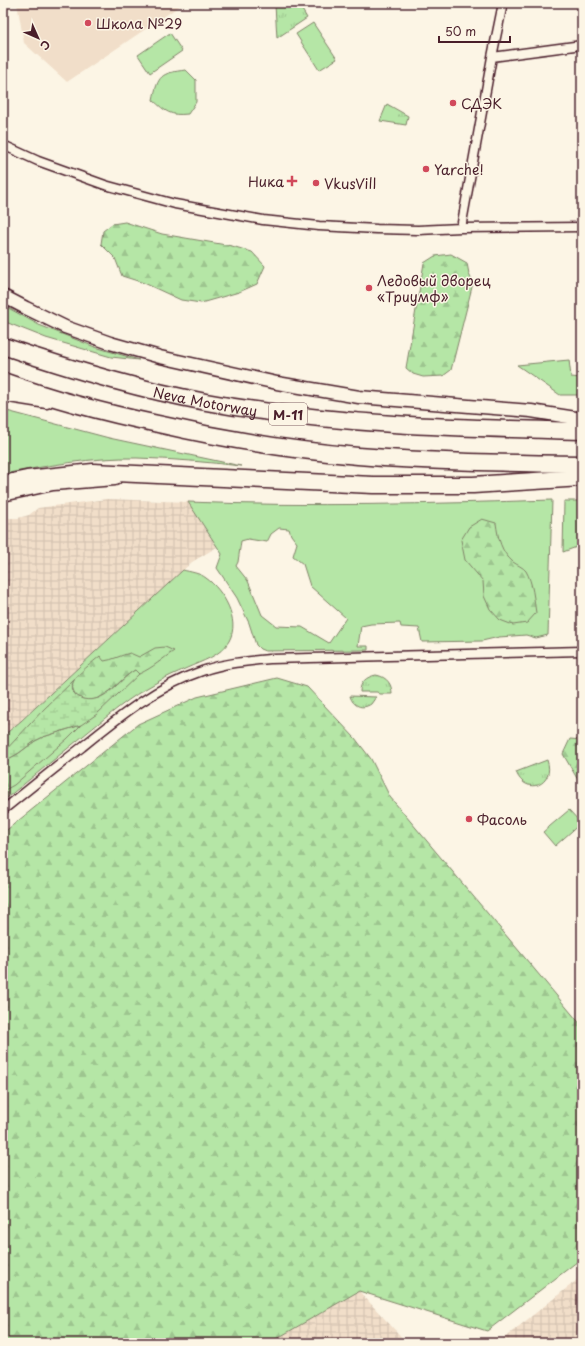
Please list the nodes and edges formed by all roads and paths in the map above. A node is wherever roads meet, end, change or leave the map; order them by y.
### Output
1 (503, 3) edge
2 (582, 45) edge
3 (492, 57) junction
4 (3, 145) edge
5 (582, 227) edge
6 (461, 228) junction
7 (3, 296) edge
8 (3, 346) edge
9 (3, 381) edge
10 (3, 395) edge
11 (87, 408) junction
12 (582, 419) edge
13 (582, 431) edge
14 (582, 464) edge
15 (157, 476) junction
16 (582, 478) edge
17 (3, 484) edge
18 (3, 495) edge
19 (582, 651) edge
20 (3, 810) edge

1 - 3 street
2 - 3 street
3 - 6 street
4 - 6 street
5 - 6 street
7 - 12 street
8 - 13 highway, Neva Motorway / М-11
9 - 11 highway, М-11
10 - 11 street
11 - 14 highway, М-11
15 - 16 highway
15 - 17 highway
15 - 18 street
19 - 20 street

